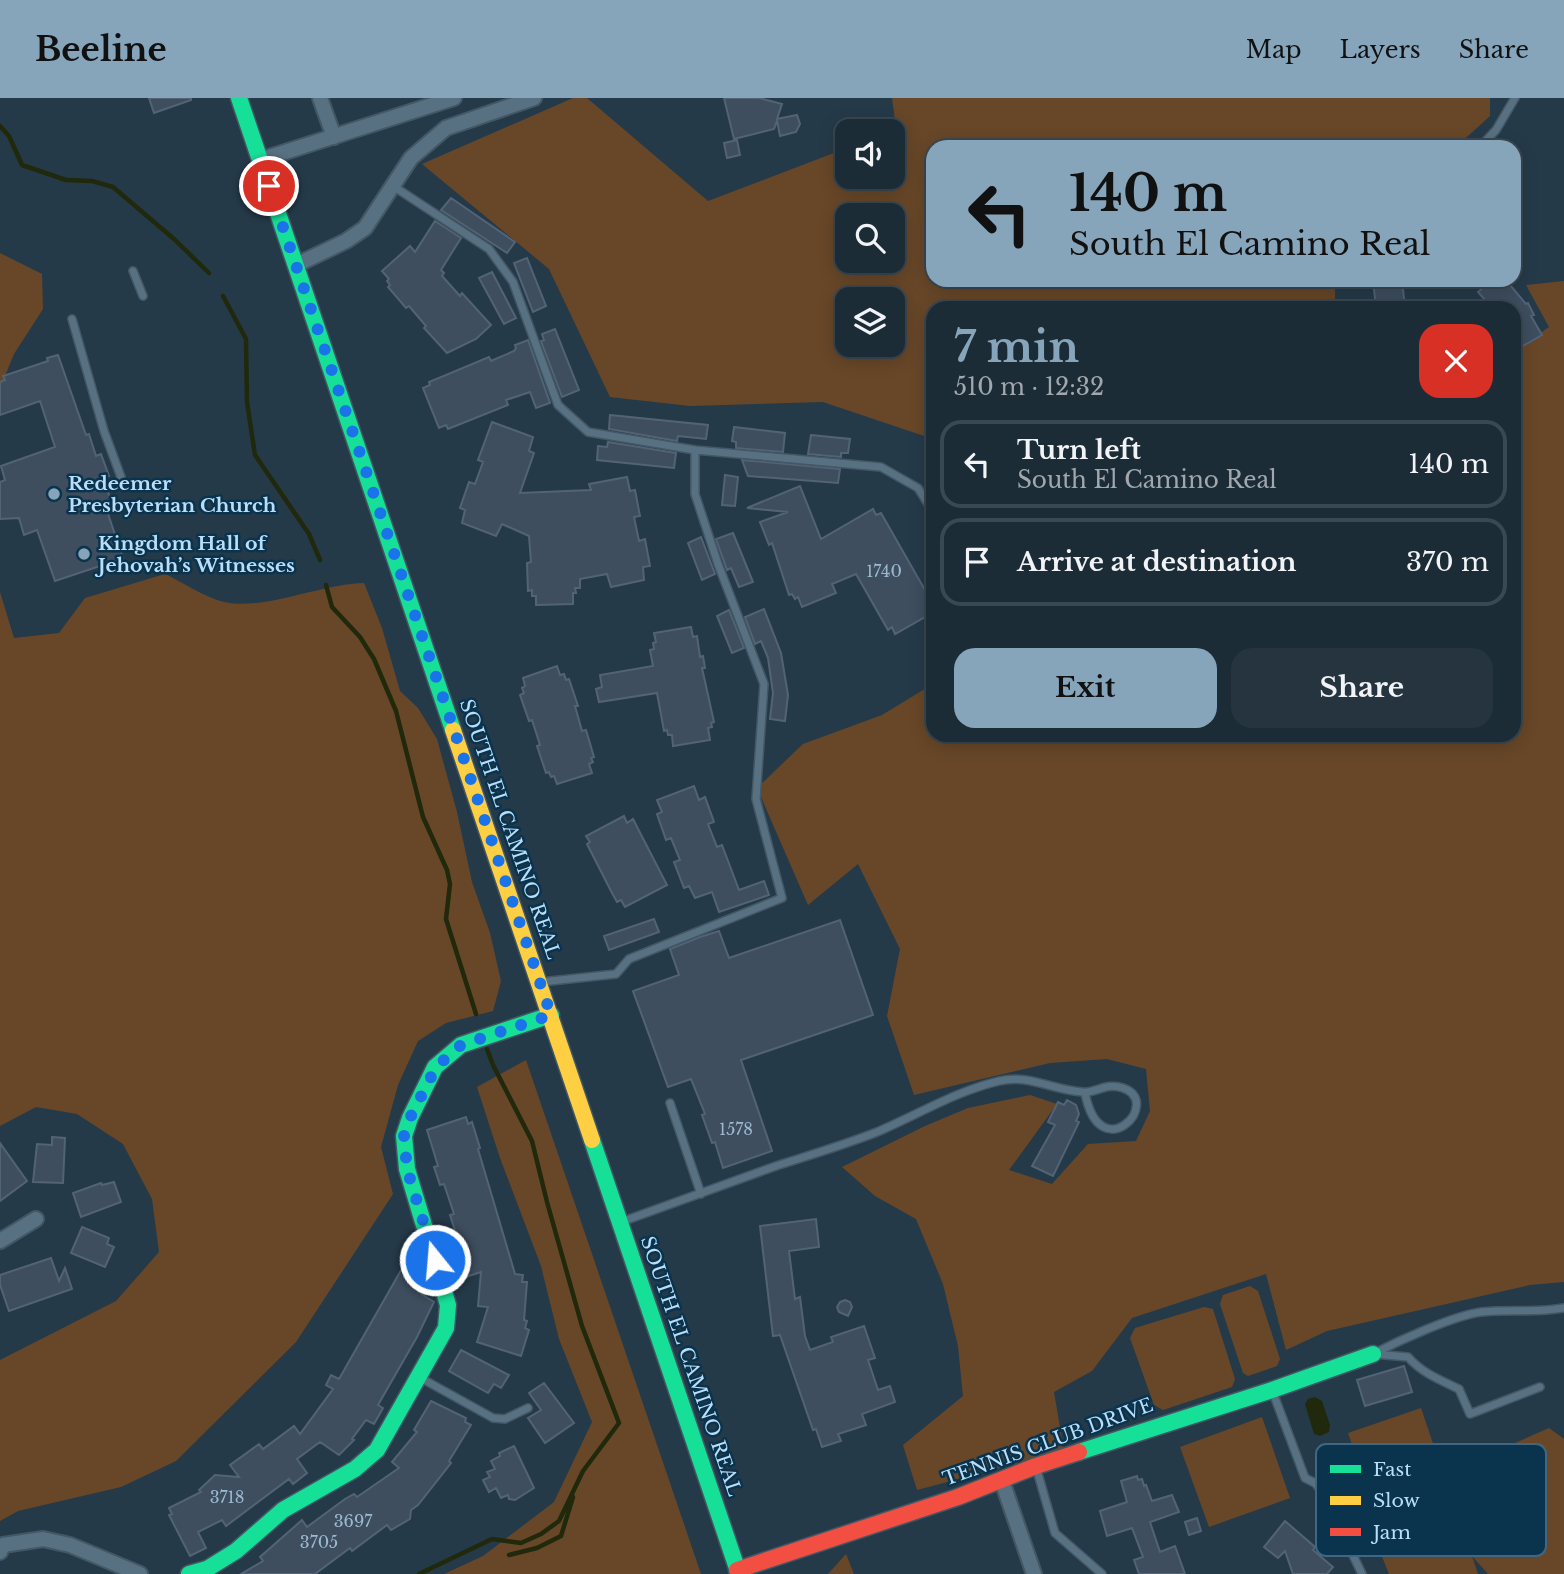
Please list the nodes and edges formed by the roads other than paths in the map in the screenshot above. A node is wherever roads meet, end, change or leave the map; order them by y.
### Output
1 (239, 98) edge
2 (320, 98) edge
3 (454, 98) edge
4 (534, 98) edge
5 (1515, 98) edge
6 (334, 137) junction
7 (1487, 140) edge
8 (260, 160) junction
9 (393, 186) junction
10 (296, 265) junction
11 (134, 271) dead end
12 (143, 296) dead end
13 (72, 318) dead end
14 (695, 450) junction
15 (121, 477) dead end
16 (926, 501) edge
17 (540, 982) junction
18 (551, 1015) junction
19 (1085, 1093) junction
20 (670, 1103) dead end
21 (701, 1194) junction
22 (36, 1219) dead end
23 (621, 1222) junction
24 (0, 1241) edge
25 (1564, 1308) edge
26 (1373, 1354) junction
27 (418, 1377) junction
28 (1540, 1387) dead end
29 (1272, 1390) junction
30 (528, 1408) dead end
31 (1036, 1466) junction
32 (1002, 1481) junction
33 (1316, 1484) edge
34 (0, 1552) edge
35 (1353, 1556) edge
36 (738, 1572) edge
37 (140, 1574) edge
38 (189, 1574) edge
39 (1034, 1574) edge
40 (1102, 1574) edge
41 (1362, 1574) edge

1 - 8 main road, SOUTH EL CAMINO REAL
2 - 6 street
3 - 6 street
4 - 9 street
5 - 7 lane
6 - 8 street
8 - 10 main road, SOUTH EL CAMINO REAL
9 - 10 street
9 - 14 lane
10 - 17 main road, SOUTH EL CAMINO REAL
11 - 12 lane
13 - 15 lane
14 - 16 lane
14 - 17 lane
17 - 18 main road, SOUTH EL CAMINO REAL
18 - 23 main road, SOUTH EL CAMINO REAL
18 - 27 main road
19 - 19 lane
19 - 21 lane
20 - 21 lane
21 - 23 lane
22 - 24 street
23 - 36 main road, SOUTH EL CAMINO REAL
25 - 26 lane
26 - 28 lane
26 - 29 main road, TENNIS CLUB DRIVE
27 - 30 lane
27 - 38 main road
29 - 31 main road, TENNIS CLUB DRIVE
29 - 33 lane
31 - 32 main road, TENNIS CLUB DRIVE
31 - 40 lane
32 - 36 main road, TENNIS CLUB DRIVE
32 - 39 street
34 - 37 street
35 - 41 lane

